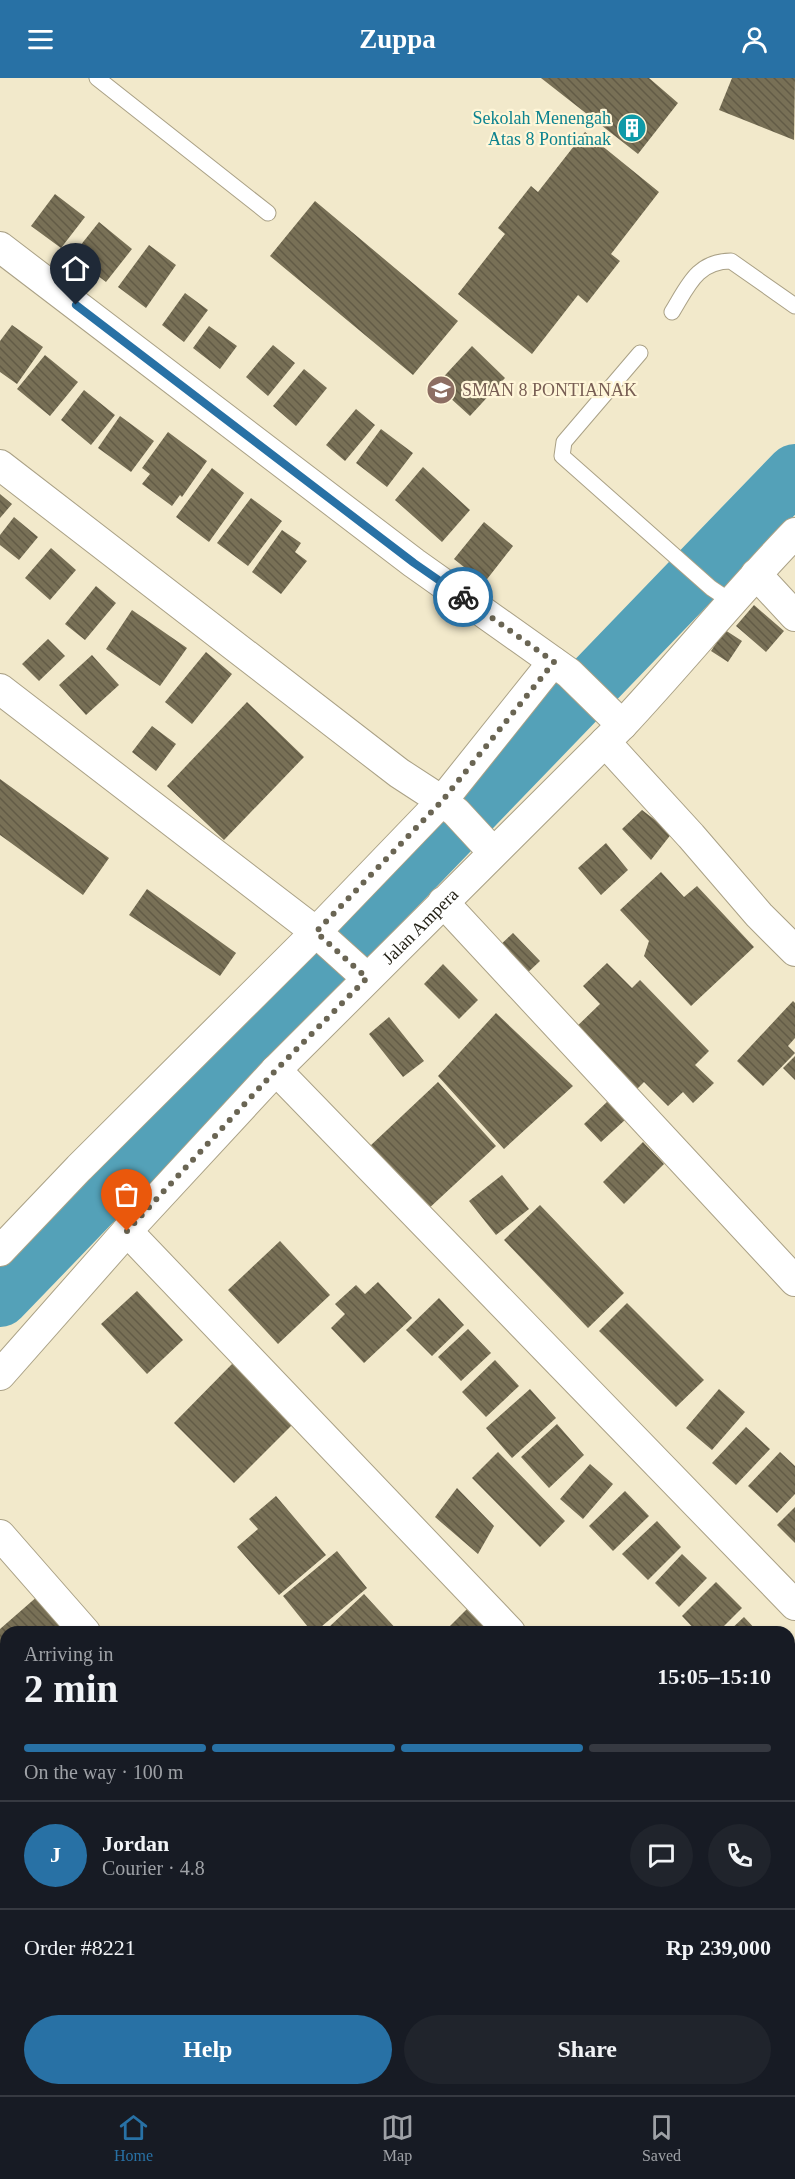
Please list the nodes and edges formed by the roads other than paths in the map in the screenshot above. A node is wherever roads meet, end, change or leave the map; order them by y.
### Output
1 (97, 78) edge
2 (268, 213) dead end
3 (0, 247) edge
4 (795, 306) edge
5 (672, 312) dead end
6 (640, 352) dead end
7 (0, 465) edge
8 (795, 533) edge
9 (756, 574) junction
10 (721, 595) junction
11 (795, 616) edge
12 (562, 667) junction
13 (0, 689) edge
14 (612, 726) junction
15 (449, 807) junction
16 (486, 845) junction
17 (443, 902) junction
18 (319, 935) junction
19 (795, 951) edge
20 (357, 970) junction
21 (276, 1070) junction
22 (127, 1231) junction
23 (0, 1251) edge
24 (795, 1281) edge
25 (0, 1375) edge
26 (0, 1536) edge
27 (795, 1605) edge
28 (81, 1626) edge
29 (504, 1626) edge

1 - 2 lane
3 - 12 street
4 - 5 lane
6 - 10 lane
7 - 15 street
8 - 9 street, Jalan Ampera
9 - 10 street, Jalan Ampera
9 - 11 street
10 - 14 street, Jalan Ampera
12 - 14 street
12 - 15 street
13 - 18 street
14 - 16 street, Jalan Ampera
14 - 19 street
15 - 16 street
15 - 18 street
16 - 17 street, Jalan Ampera
17 - 20 street, Jalan Ampera
17 - 24 street
18 - 20 street
18 - 23 street
20 - 21 street, Jalan Ampera
21 - 22 street, Jalan Ampera
21 - 27 street
22 - 25 street, Jalan Ampera
22 - 29 street
26 - 28 street

